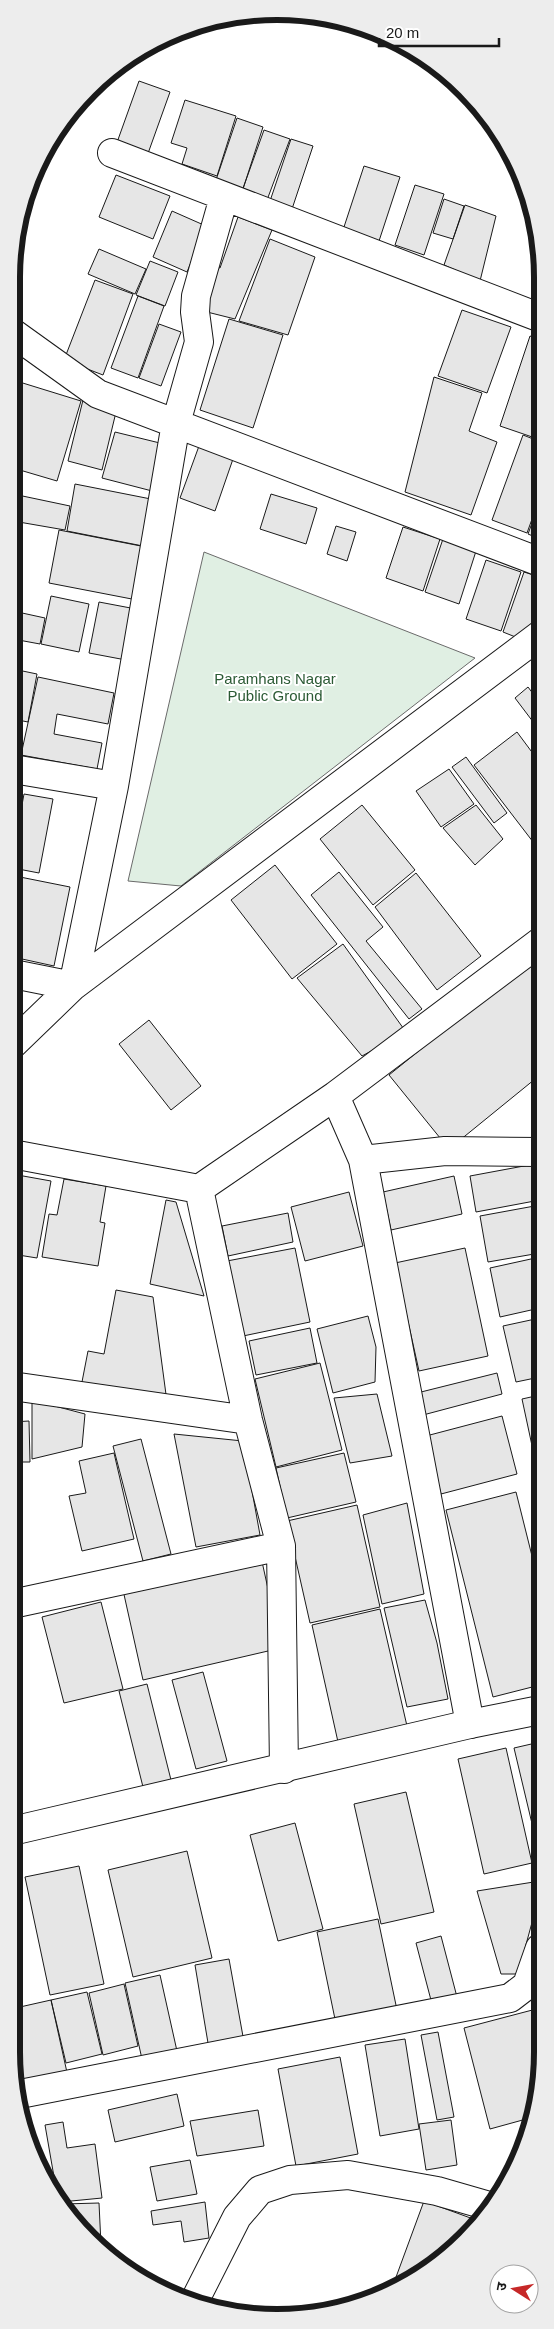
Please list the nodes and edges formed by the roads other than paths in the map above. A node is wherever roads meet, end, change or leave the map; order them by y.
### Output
1 (112, 153) dead end
2 (224, 197) junction
3 (534, 316) edge
4 (20, 337) edge
5 (176, 424) junction
6 (534, 560) edge
7 (534, 640) edge
8 (20, 770) edge
9 (114, 786) junction
10 (534, 947) edge
11 (20, 975) edge
12 (73, 986) junction
13 (20, 1036) edge
14 (335, 1096) junction
15 (534, 1152) edge
16 (20, 1155) edge
17 (363, 1160) junction
18 (200, 1189) junction
19 (20, 1387) edge
20 (248, 1420) junction
21 (281, 1546) junction
22 (20, 1602) edge
23 (534, 1711) edge
24 (470, 1724) junction
25 (284, 1769) junction
26 (20, 1829) edge
27 (534, 1965) edge
28 (23, 2093) edge
29 (484, 2204) edge
30 (197, 2296) edge

1 - 2 street
2 - 3 street
2 - 5 street
4 - 5 street
5 - 6 street
5 - 9 street
7 - 12 street
8 - 9 street
9 - 12 street
10 - 14 street
11 - 12 street
12 - 13 street
14 - 17 street
14 - 18 street
15 - 17 street
16 - 18 street
17 - 24 street
18 - 20 street
19 - 20 street
20 - 21 street
21 - 22 street
21 - 25 street
23 - 24 street
24 - 25 street
25 - 26 street
27 - 28 street
29 - 30 street

